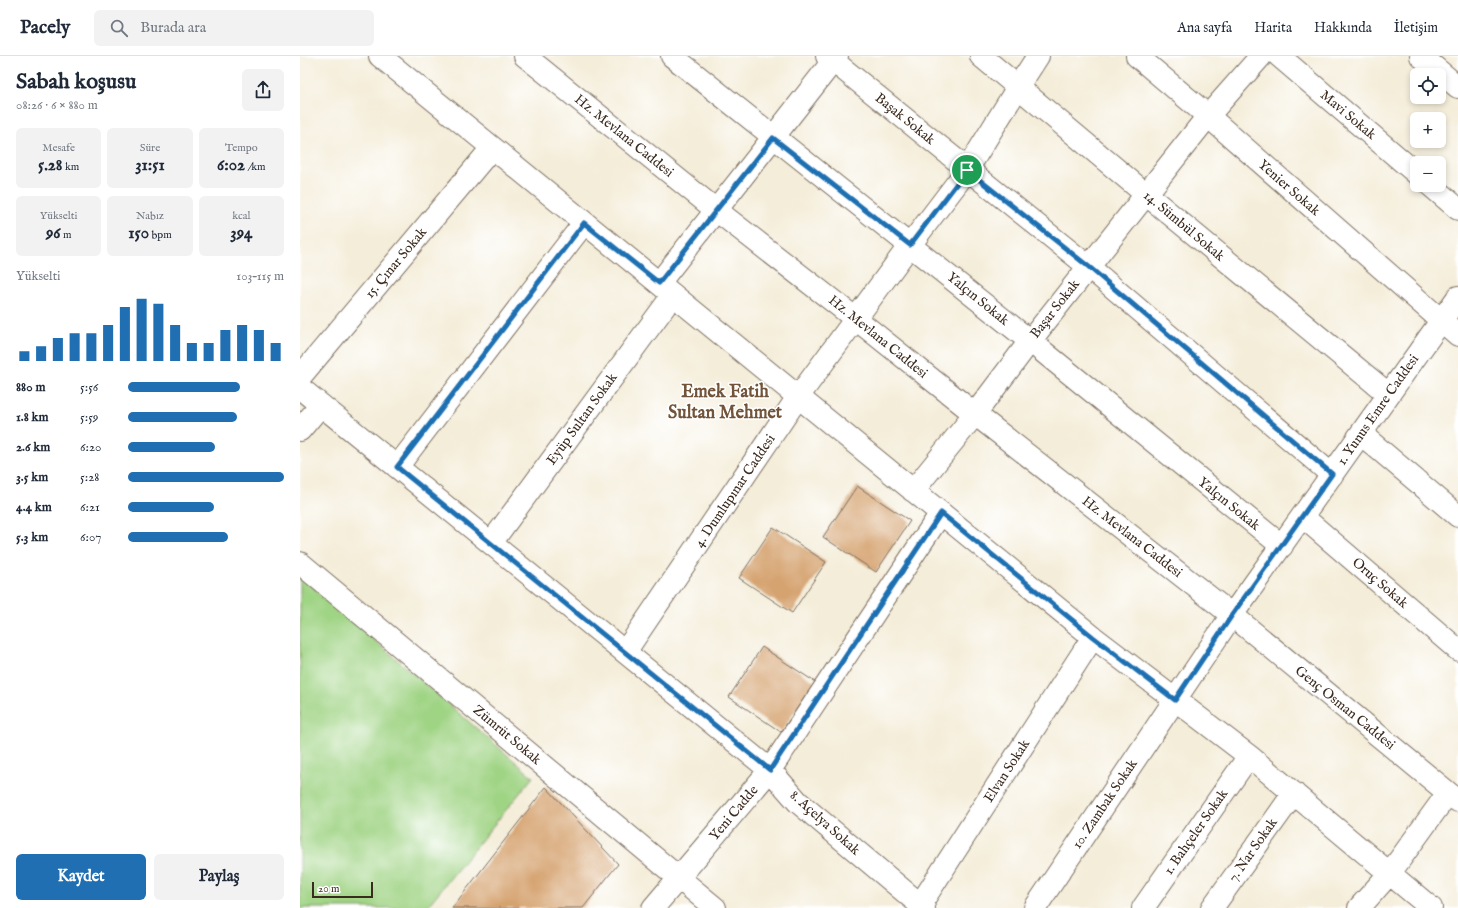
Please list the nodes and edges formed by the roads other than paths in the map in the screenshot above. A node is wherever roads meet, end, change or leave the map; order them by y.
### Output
1 (525, 56) edge
2 (672, 56) edge
3 (981, 56) edge
4 (1038, 56) edge
5 (1137, 56) edge
6 (1261, 56) edge
7 (1279, 56) edge
8 (1421, 56) edge
9 (388, 58) edge
10 (832, 58) edge
11 (1018, 87) junction
12 (1458, 87) edge
13 (1208, 116) junction
14 (773, 138) junction
15 (492, 148) junction
16 (1410, 168) edge
17 (967, 170) junction
18 (1439, 192) edge
19 (1147, 195) junction
20 (1458, 208) edge
21 (716, 210) junction
22 (584, 223) junction
23 (910, 245) junction
24 (1089, 267) junction
25 (666, 289) junction
26 (1458, 297) edge
27 (856, 319) junction
28 (1440, 321) junction
29 (1458, 336) edge
30 (1030, 341) junction
31 (300, 377) edge
32 (300, 388) edge
33 (1388, 394) junction
34 (798, 397) junction
35 (320, 405) junction
36 (975, 414) junction
37 (300, 430) edge
38 (1361, 434) junction
39 (397, 467) junction
40 (1332, 474) junction
41 (913, 491) junction
42 (1456, 511) edge
43 (941, 513) junction
44 (1302, 517) junction
45 (491, 543) junction
46 (1282, 546) junction
47 (300, 563) edge
48 (1232, 615) junction
49 (1093, 637) junction
50 (1458, 650) edge
51 (625, 652) junction
52 (1175, 700) junction
53 (1249, 756) junction
54 (770, 770) junction
55 (1294, 793) junction
56 (1453, 797) edge
57 (1390, 873) junction
58 (679, 878) junction
59 (922, 906) edge
60 (653, 908) edge
61 (715, 908) edge
62 (1035, 908) edge
63 (1143, 908) edge
64 (1212, 908) edge
65 (1359, 908) edge
66 (1432, 908) edge

1 - 21 street, Hz. Mevlana Caddesi
2 - 14 street, Yalçın Sokak
3 - 11 street, 14. Sümbül Sokak
4 - 11 street, 4. Dumlupınar Caddesi
5 - 13 street, Yenier Sokak
6 - 13 street, Başar Sokak
7 - 16 street, Mavi Sokak
8 - 12 street
9 - 15 street
10 - 14 street, Eyüp Sultan Sokak
10 - 17 street, Başak Sokak
11 - 17 street, 4. Dumlupınar Caddesi
11 - 19 street, 14. Sümbül Sokak
13 - 19 street, Başar Sokak
13 - 28 street, Yenier Sokak
14 - 21 street, Eyüp Sultan Sokak
14 - 23 street, Yalçın Sokak
15 - 22 street
15 - 31 street, 15. Çınar Sokak
17 - 23 street, 4. Dumlupınar Caddesi
17 - 24 street, Başak Sokak
18 - 20 street
19 - 24 street, Başar Sokak
19 - 33 street, 14. Sümbül Sokak
21 - 25 street, Eyüp Sultan Sokak
21 - 27 street, Hz. Mevlana Caddesi
22 - 25 street
22 - 39 street
23 - 27 street, 4. Dumlupınar Caddesi
23 - 30 street, Yalçın Sokak
24 - 30 street, Başar Sokak
24 - 40 street, Başak Sokak
25 - 34 street
25 - 45 street, Eyüp Sultan Sokak
26 - 28 street, 1. Yunus Emre Caddesi
27 - 34 street, 4. Dumlupınar Caddesi
27 - 36 street, Hz. Mevlana Caddesi
28 - 29 street, Yenier Sokak
28 - 33 street, 1. Yunus Emre Caddesi
30 - 36 street, Başar Sokak
30 - 46 street, Yalçın Sokak
32 - 35 street, 8. Açelya Sokak
33 - 38 street, 1. Yunus Emre Caddesi
34 - 41 street
34 - 51 street, 4. Dumlupınar Caddesi
35 - 37 street
35 - 39 street, 8. Açelya Sokak
36 - 41 street, Başar Sokak
36 - 48 street, Hz. Mevlana Caddesi
38 - 40 street, 1. Yunus Emre Caddesi
38 - 42 street
39 - 45 street, 8. Açelya Sokak
40 - 44 street, 1. Yunus Emre Caddesi
41 - 43 street
43 - 49 street
43 - 54 street, Yeni Cadde
44 - 46 street, 1. Yunus Emre Caddesi
44 - 50 street, Oruç Sokak
45 - 51 street, 8. Açelya Sokak
46 - 48 street, 1. Yunus Emre Caddesi
47 - 58 street, Zümrüt Sokak
48 - 52 street, 1. Yunus Emre Caddesi
48 - 56 street, Genç Osman Caddesi
49 - 52 street
49 - 59 street, Elvan Sokak
51 - 54 street, 8. Açelya Sokak
52 - 53 street
52 - 62 street, 10. Zambak Sokak
53 - 55 street
53 - 63 street, 1. Bahçeler Sokak
54 - 58 street, Yeni Cadde
54 - 59 street, 8. Açelya Sokak
55 - 57 street
55 - 64 street, 7. Nar Sokak
56 - 57 street
57 - 65 street
57 - 66 street
58 - 60 street, Yeni Cadde
58 - 61 street, Zümrüt Sokak

